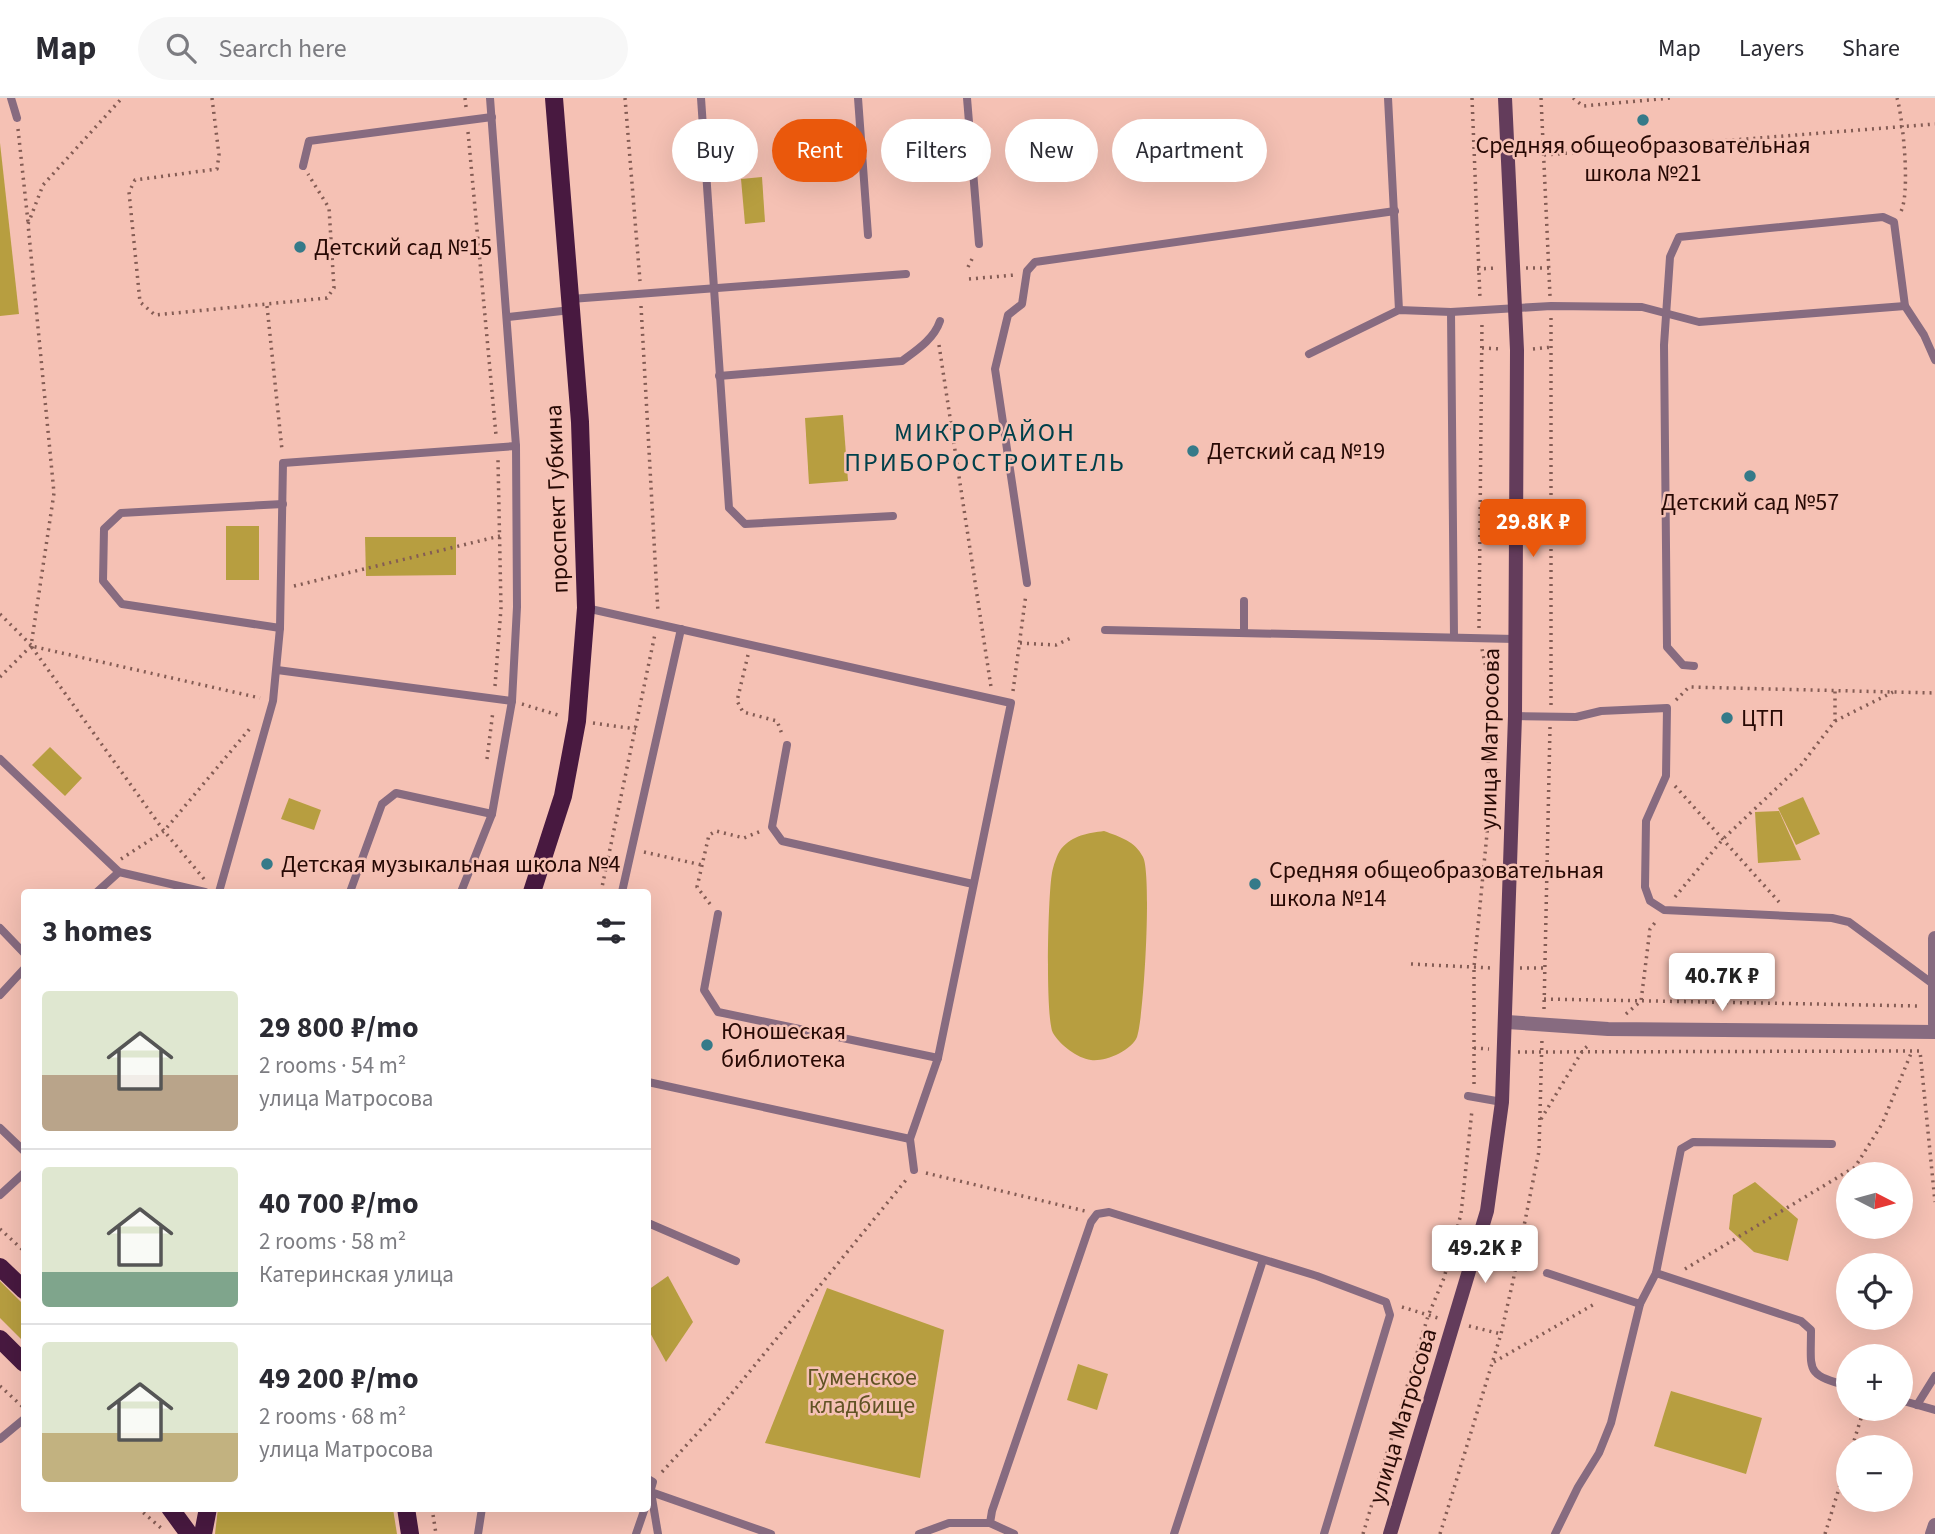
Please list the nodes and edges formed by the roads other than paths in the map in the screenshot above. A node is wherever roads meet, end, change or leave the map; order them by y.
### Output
1 (11, 98) edge
2 (491, 98) edge
3 (554, 98) edge
4 (701, 98) edge
5 (858, 98) edge
6 (967, 98) edge
7 (1388, 98) edge
8 (1505, 98) edge
9 (492, 117) junction
10 (18, 118) road end
11 (303, 166) road end
12 (1395, 211) junction
13 (868, 235) dead end
14 (979, 244) dead end
15 (906, 274) dead end
16 (714, 288) junction
17 (571, 304) junction
18 (1905, 306) junction
19 (1516, 309) junction
20 (1399, 310) junction
21 (1451, 312) junction
22 (1666, 312) junction
23 (508, 317) junction
24 (938, 325) road end
25 (1309, 354) dead end
26 (1935, 360) edge
27 (719, 376) junction
28 (516, 446) junction
29 (283, 504) junction
30 (893, 516) dead end
31 (1027, 583) road end
32 (1244, 601) dead end
33 (586, 608) junction
34 (280, 628) junction
35 (681, 629) junction
36 (1105, 630) dead end
37 (1244, 633) junction
38 (1454, 638) junction
39 (1515, 639) junction
40 (1694, 666) dead end
41 (277, 670) junction
42 (512, 701) junction
43 (1515, 716) junction
44 (787, 745) road end
45 (0, 759) edge
46 (492, 814) junction
47 (119, 872) junction
48 (973, 884) junction
49 (100, 889) edge
50 (192, 889) edge
51 (220, 889) edge
52 (351, 889) edge
53 (462, 889) edge
54 (533, 889) edge
55 (623, 889) edge
56 (718, 914) road end
57 (0, 928) edge
58 (1935, 938) edge
59 (21, 950) edge
60 (21, 972) edge
61 (1933, 984) junction
62 (0, 995) edge
63 (1934, 1006) edge
64 (1507, 1022) junction
65 (1935, 1024) edge
66 (1928, 1032) edge
67 (938, 1058) junction
68 (651, 1083) edge
69 (1471, 1096) road end
70 (1502, 1102) junction
71 (0, 1128) edge
72 (910, 1139) junction
73 (1832, 1144) dead end
74 (21, 1148) edge
75 (914, 1170) road end
76 (21, 1175) edge
77 (0, 1195) edge
78 (651, 1224) edge
79 (1263, 1260) junction
80 (736, 1261) dead end
81 (0, 1267) edge
82 (1548, 1273) dead end
83 (1656, 1273) junction
84 (21, 1287) edge
85 (1640, 1304) junction
86 (0, 1339) edge
87 (21, 1360) edge
88 (1935, 1376) edge
89 (1836, 1383) edge
90 (1913, 1404) edge
91 (1917, 1405) junction
92 (1935, 1410) edge
93 (21, 1421) edge
94 (0, 1438) edge
95 (651, 1497) edge
96 (651, 1504) edge
97 (173, 1512) edge
98 (207, 1512) edge
99 (407, 1512) edge
100 (481, 1512) edge
101 (644, 1512) edge
102 (990, 1523) junction
103 (1935, 1525) edge
104 (189, 1534) edge
105 (203, 1534) edge
106 (410, 1534) edge
107 (478, 1534) edge
108 (636, 1534) edge
109 (658, 1534) edge
110 (771, 1534) edge
111 (919, 1534) edge
112 (1014, 1534) edge
113 (1174, 1534) edge
114 (1324, 1534) edge
115 (1390, 1534) edge
116 (1555, 1534) edge
117 (1932, 1534) edge

1 - 10 lane
2 - 9 lane
3 - 17 main road, проспект Губкина
4 - 16 lane
5 - 13 lane
6 - 14 lane
7 - 12 lane
8 - 19 main road, улица Матросова
9 - 11 lane
9 - 23 lane
12 - 20 lane
12 - 31 lane
15 - 16 lane
16 - 17 lane
16 - 27 lane
17 - 23 lane
17 - 33 main road, проспект Губкина
18 - 22 lane
18 - 22 lane
18 - 26 lane
19 - 21 lane
19 - 22 lane
19 - 39 main road, улица Матросова
20 - 21 lane
20 - 25 lane
21 - 38 lane
22 - 40 lane
23 - 28 lane
24 - 27 lane
27 - 30 lane
28 - 29 lane
28 - 42 lane
29 - 34 lane
29 - 34 lane
32 - 37 lane
33 - 35 lane
33 - 54 main road, проспект Губкина
34 - 41 lane
35 - 48 lane
35 - 55 lane
36 - 37 lane
37 - 38 lane
38 - 39 lane
39 - 43 main road, улица Матросова
41 - 42 lane
41 - 51 lane
42 - 46 lane
43 - 61 lane
43 - 64 main road, улица Матросова
44 - 48 lane
45 - 47 lane
46 - 52 lane
46 - 53 lane
47 - 49 lane
47 - 50 lane
48 - 67 lane
56 - 67 lane
57 - 59 lane
58 - 61 street
60 - 62 lane
61 - 63 street
63 - 65 street
64 - 66 street
64 - 70 main road, улица Матросова
67 - 72 lane
68 - 72 lane
69 - 70 lane
70 - 115 main road, улица Матросова
71 - 74 lane
72 - 75 lane
73 - 83 lane
76 - 77 lane
78 - 80 lane
79 - 102 lane
79 - 113 lane
79 - 114 lane
81 - 84 main road
82 - 85 lane
83 - 85 lane
83 - 89 lane
85 - 116 lane
86 - 87 main road
88 - 91 lane
90 - 91 lane
91 - 92 lane
93 - 94 lane
95 - 110 lane
96 - 109 lane
97 - 104 main road
98 - 105 main road
99 - 106 main road
100 - 107 lane
101 - 108 lane
102 - 111 lane
102 - 112 lane
103 - 117 street

